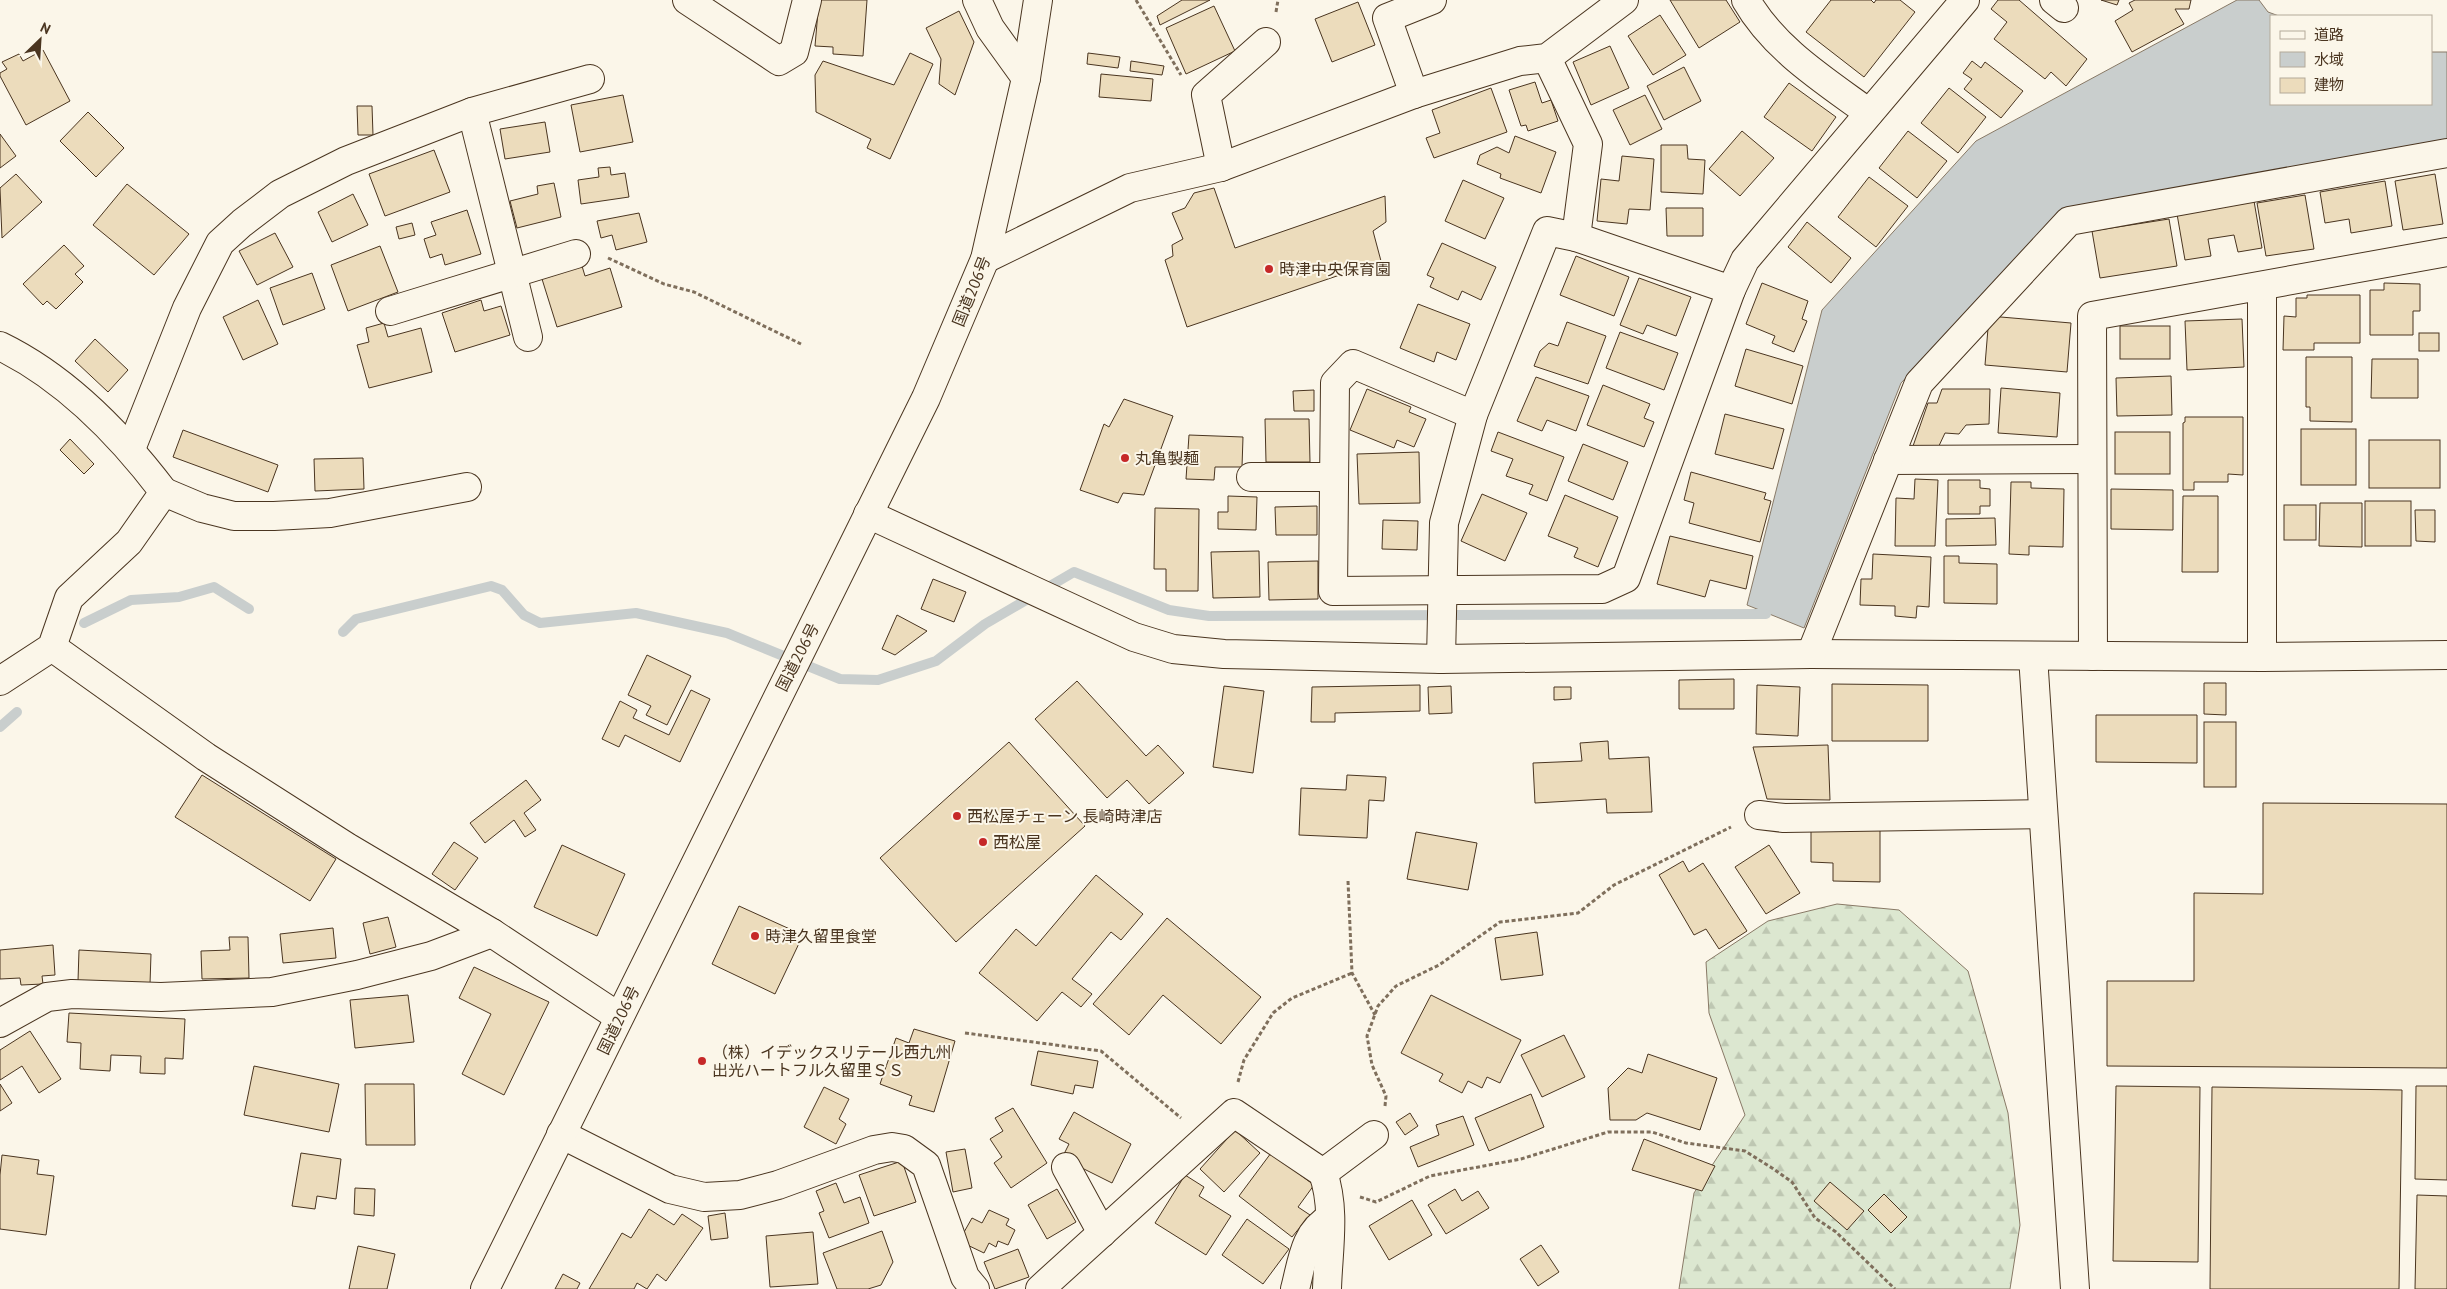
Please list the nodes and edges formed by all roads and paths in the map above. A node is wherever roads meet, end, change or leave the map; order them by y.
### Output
1 (687, 0) edge
2 (807, 0) edge
3 (977, 0) edge
4 (1038, 0) edge
5 (1136, 0) edge
6 (1432, 0) edge
7 (1624, 0) edge
8 (1746, 0) edge
9 (1965, 0) edge
10 (1383, 9) edge
11 (1266, 42) dead end
12 (1547, 58) junction
13 (1026, 78) junction
14 (590, 79) dead end
15 (1414, 94) junction
16 (1206, 95) junction
17 (472, 112) junction
18 (1869, 113) junction
19 (2447, 153) edge
20 (1221, 167) junction
21 (1576, 237) junction
22 (2447, 252) edge
23 (576, 254) joint
24 (985, 259) junction
25 (512, 274) junction
26 (2262, 287) junction
27 (1731, 290) junction
28 (390, 311) dead end
29 (528, 337) dead end
30 (801, 344) dead end
31 (0, 346) edge
32 (1473, 415) junction
33 (131, 449) junction
34 (2092, 459) junction
35 (1888, 460) junction
36 (1251, 477) dead end
37 (1333, 477) junction
38 (467, 487) dead end
39 (164, 492) junction
40 (868, 514) junction
41 (1442, 595) junction
42 (52, 647) junction
43 (1441, 648) junction
44 (1811, 654) junction
45 (2447, 655) edge
46 (2032, 656) junction
47 (2093, 656) junction
48 (2262, 657) junction
49 (0, 681) edge
50 (2043, 814) junction
51 (1759, 815) joint
52 (1348, 881) dead end
53 (492, 933) junction
54 (1352, 973) junction
55 (1375, 1015) junction
56 (619, 1017) junction
57 (0, 1023) edge
58 (965, 1033) dead end
59 (1234, 1113) junction
60 (562, 1134) junction
61 (1374, 1135) joint
62 (1206, 1139) junction
63 (1066, 1167) dead end
64 (1326, 1181) junction
65 (1330, 1218) junction
66 (1102, 1232) junction
67 (486, 1289) edge
68 (974, 1289) edge
69 (1040, 1289) edge
70 (1295, 1289) edge
71 (1327, 1289) edge
72 (1895, 1289) edge
73 (2075, 1289) edge

1 - 2 main road
3 - 13 main road
4 - 13 main road, 国道206号
5 - 16 path
6 - 10 main road
7 - 12 main road
8 - 18 main road
9 - 18 main road
10 - 15 main road
11 - 16 main road
12 - 15 main road
12 - 21 main road
13 - 24 main road, 国道206号
14 - 17 main road
15 - 20 main road
16 - 20 main road
17 - 25 main road
17 - 33 main road
18 - 27 main road
19 - 35 main road
20 - 24 main road
21 - 27 main road
21 - 32 main road
22 - 26 main road
23 - 25 main road
23 - 30 path
24 - 40 main road, 国道206号
25 - 28 main road
25 - 29 main road
26 - 34 main road
26 - 48 main road
27 - 41 main road
31 - 33 main road
32 - 37 main road
32 - 41 main road
33 - 39 main road
34 - 35 main road
34 - 47 main road
35 - 44 main road
36 - 37 main road
37 - 41 main road
38 - 39 main road
39 - 42 main road
40 - 43 main road
40 - 56 main road, 国道206号
41 - 43 main road
42 - 49 main road
42 - 53 main road
43 - 44 main road
44 - 46 main road
45 - 48 main road
46 - 47 main road
46 - 50 main road
47 - 48 main road
50 - 51 main road
50 - 73 main road
51 - 55 path
52 - 54 path
53 - 56 main road
53 - 57 main road
54 - 55 path
54 - 59 path
55 - 61 path
56 - 60 main road, 国道206号
58 - 62 path
59 - 62 main road
59 - 64 main road
60 - 67 main road, 国道206号
60 - 68 main road
61 - 64 main road
62 - 66 main road
63 - 66 main road
64 - 65 main road
64 - 72 path
65 - 70 main road
65 - 71 main road
66 - 69 main road

